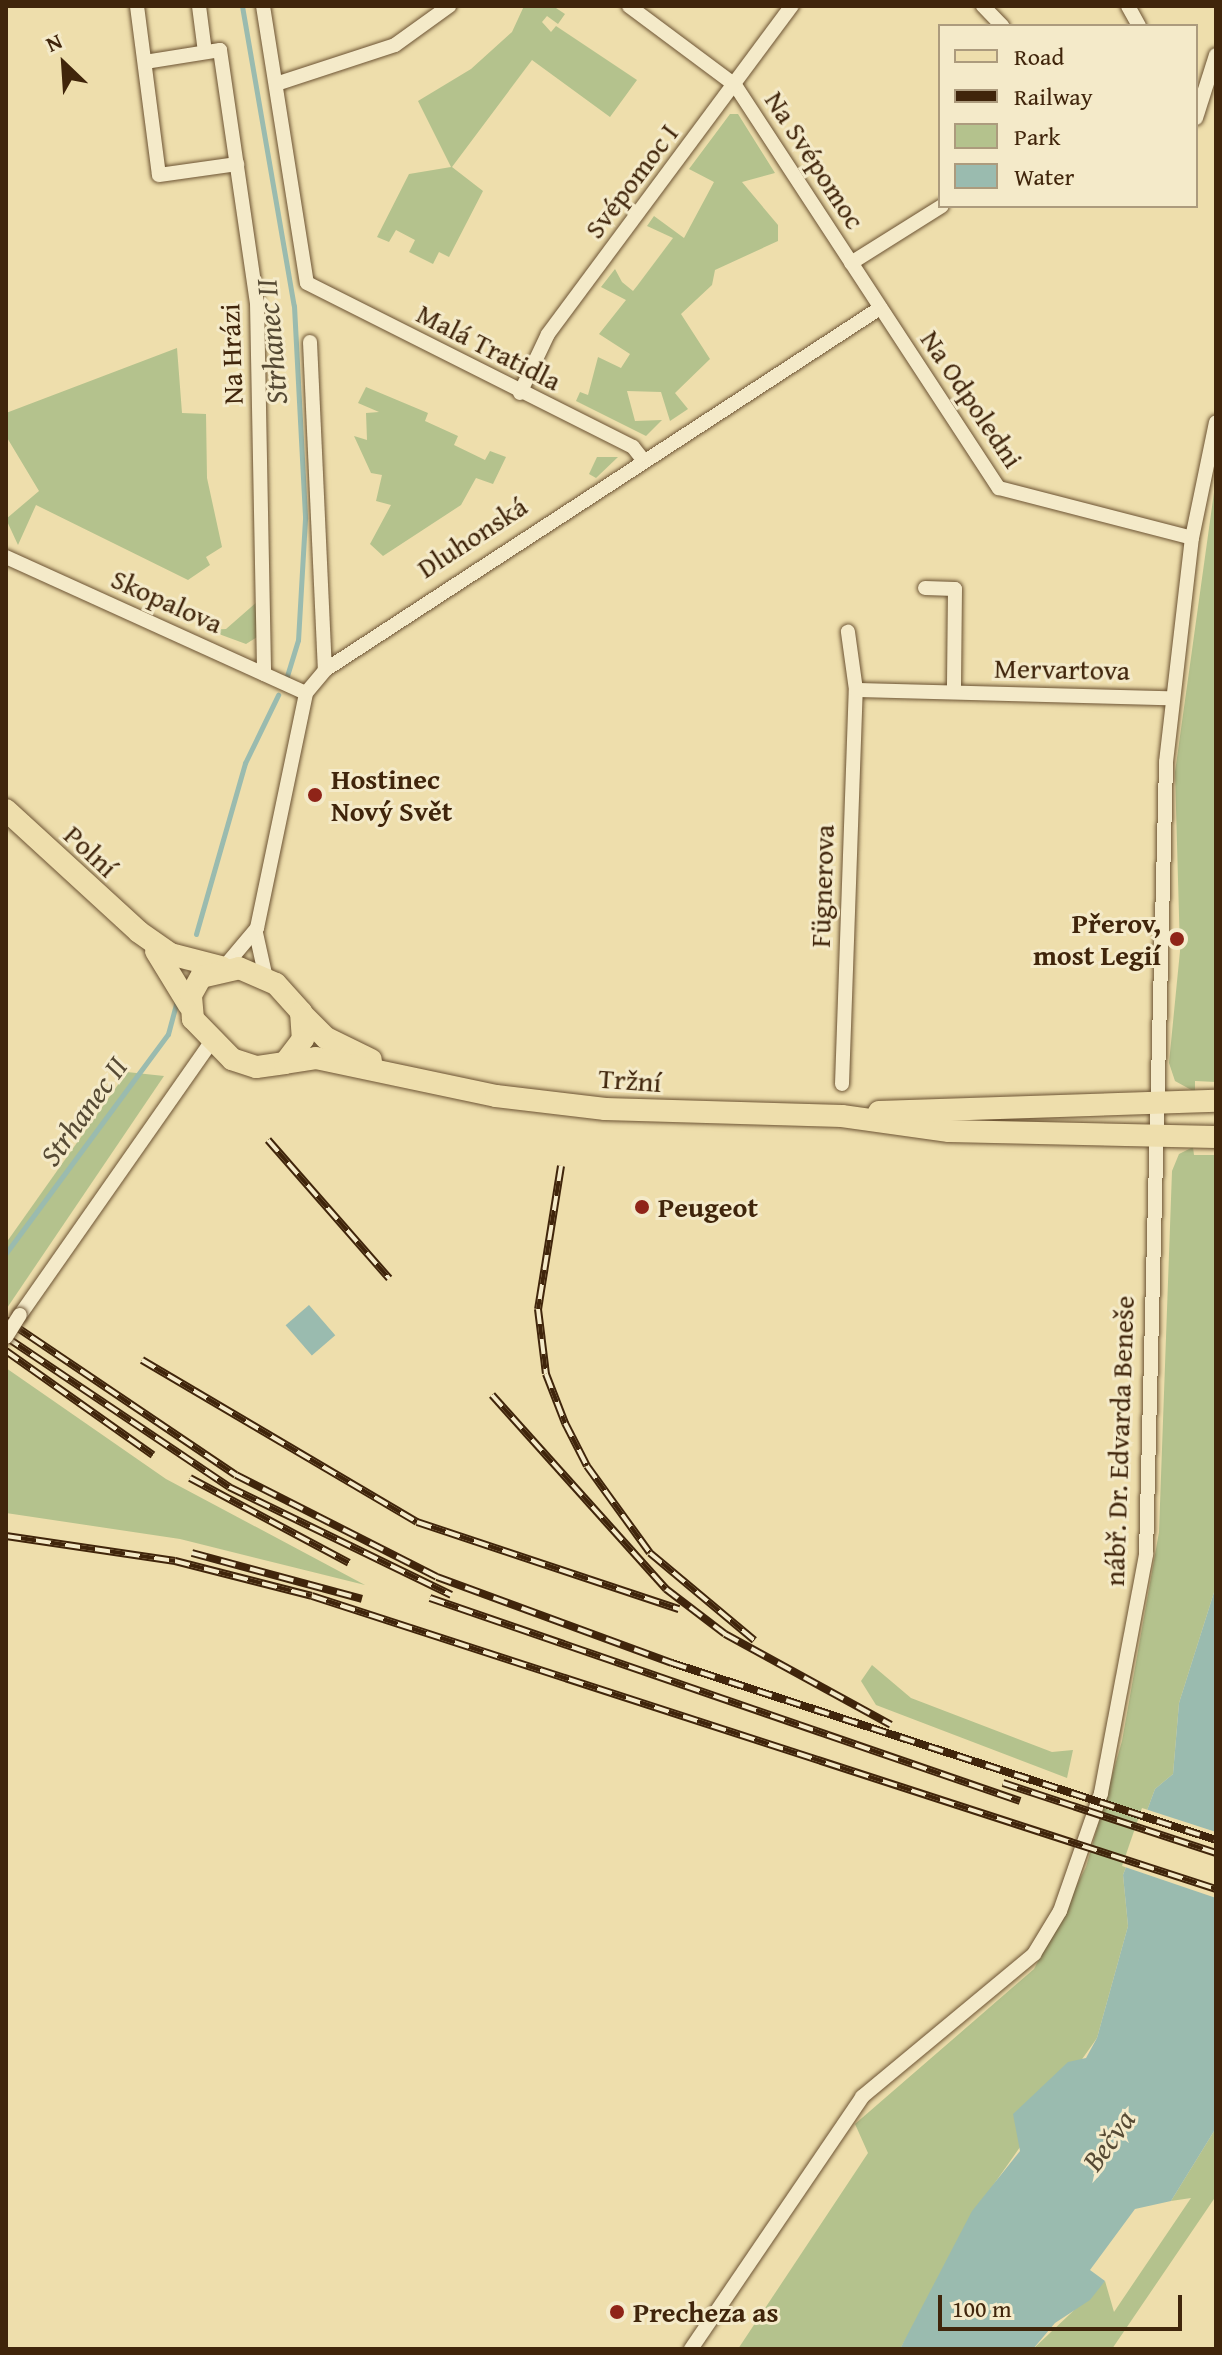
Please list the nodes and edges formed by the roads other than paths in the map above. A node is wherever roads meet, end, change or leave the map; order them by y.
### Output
1 (137, 6) edge
2 (199, 6) edge
3 (263, 6) edge
4 (449, 6) edge
5 (629, 6) edge
6 (792, 6) edge
7 (983, 6) edge
8 (1128, 6) edge
9 (1000, 24) edge
10 (1138, 24) edge
11 (205, 52) junction
12 (1216, 55) edge
13 (145, 62) junction
14 (1202, 82) edge
15 (276, 84) junction
16 (735, 85) junction
17 (1198, 106) edge
18 (237, 164) junction
19 (939, 208) edge
20 (851, 263) junction
21 (880, 308) junction
22 (310, 342) dead end
23 (520, 393) junction
24 (1216, 422) edge
25 (644, 461) junction
26 (1192, 538) junction
27 (6, 557) edge
28 (925, 588) dead end
29 (848, 632) dead end
30 (325, 670) junction
31 (264, 674) junction
32 (856, 690) junction
33 (954, 692) junction
34 (306, 693) junction
35 (1170, 698) junction
36 (6, 810) edge
37 (257, 928) junction
38 (139, 932) junction
39 (221, 967) junction
40 (266, 978) junction
41 (189, 1005) junction
42 (301, 1012) junction
43 (210, 1044) junction
44 (285, 1063) junction
45 (416, 1078) junction
46 (842, 1084) dead end
47 (1205, 1101) edge
48 (1156, 1104) junction
49 (842, 1116) junction
50 (1155, 1136) junction
51 (1205, 1137) edge
52 (6, 1337) edge
53 (691, 2349) edge

1 - 13 street
2 - 11 street
3 - 15 street
4 - 15 street
5 - 16 street
6 - 16 street, Svépomoc I
7 - 9 street
8 - 10 street
11 - 13 street
11 - 18 street, Na Hrázi
12 - 14 street
13 - 18 street
14 - 17 street
15 - 23 street, Malá Tratidla
16 - 20 street, Na Svépomoc
16 - 23 street, Svépomoc I
18 - 31 street, Na Hrázi
19 - 20 street
20 - 21 street, Na Odpoledni
21 - 25 street, Dluhonská
21 - 26 street, Na Odpoledni
22 - 30 street
23 - 25 street, Malá Tratidla
24 - 26 street, nábř. Dr. Edvarda Beneše
25 - 30 street, Dluhonská
26 - 35 street, nábř. Dr. Edvarda Beneše
27 - 31 street, Skopalova
28 - 33 street, Mervartova
29 - 32 street
30 - 34 street, Dluhonská
31 - 34 street, Skopalova
32 - 33 street, Mervartova
32 - 46 street, Fügnerova
33 - 35 street, Mervartova
34 - 37 street, Dluhonská
35 - 48 street, nábř. Dr. Edvarda Beneše
36 - 38 main road, Polní
37 - 39 street, Dluhonská
37 - 40 street, Dluhonská
38 - 39 main road, Polní
38 - 41 main road, Polní
39 - 40 main road
39 - 41 main road, Dluhonská
40 - 42 main road
41 - 43 main road
42 - 44 main road
42 - 45 main road, Tržní
43 - 44 main road
43 - 52 street, bridge
44 - 45 main road, Tržní
45 - 49 main road, Tržní
47 - 48 main road, Tržní
48 - 49 main road, Tržní
48 - 50 street, nábř. Dr. Edvarda Beneše
49 - 50 main road, Tržní
50 - 51 main road, Tržní
50 - 53 street, nábř. Dr. Edvarda Beneše

